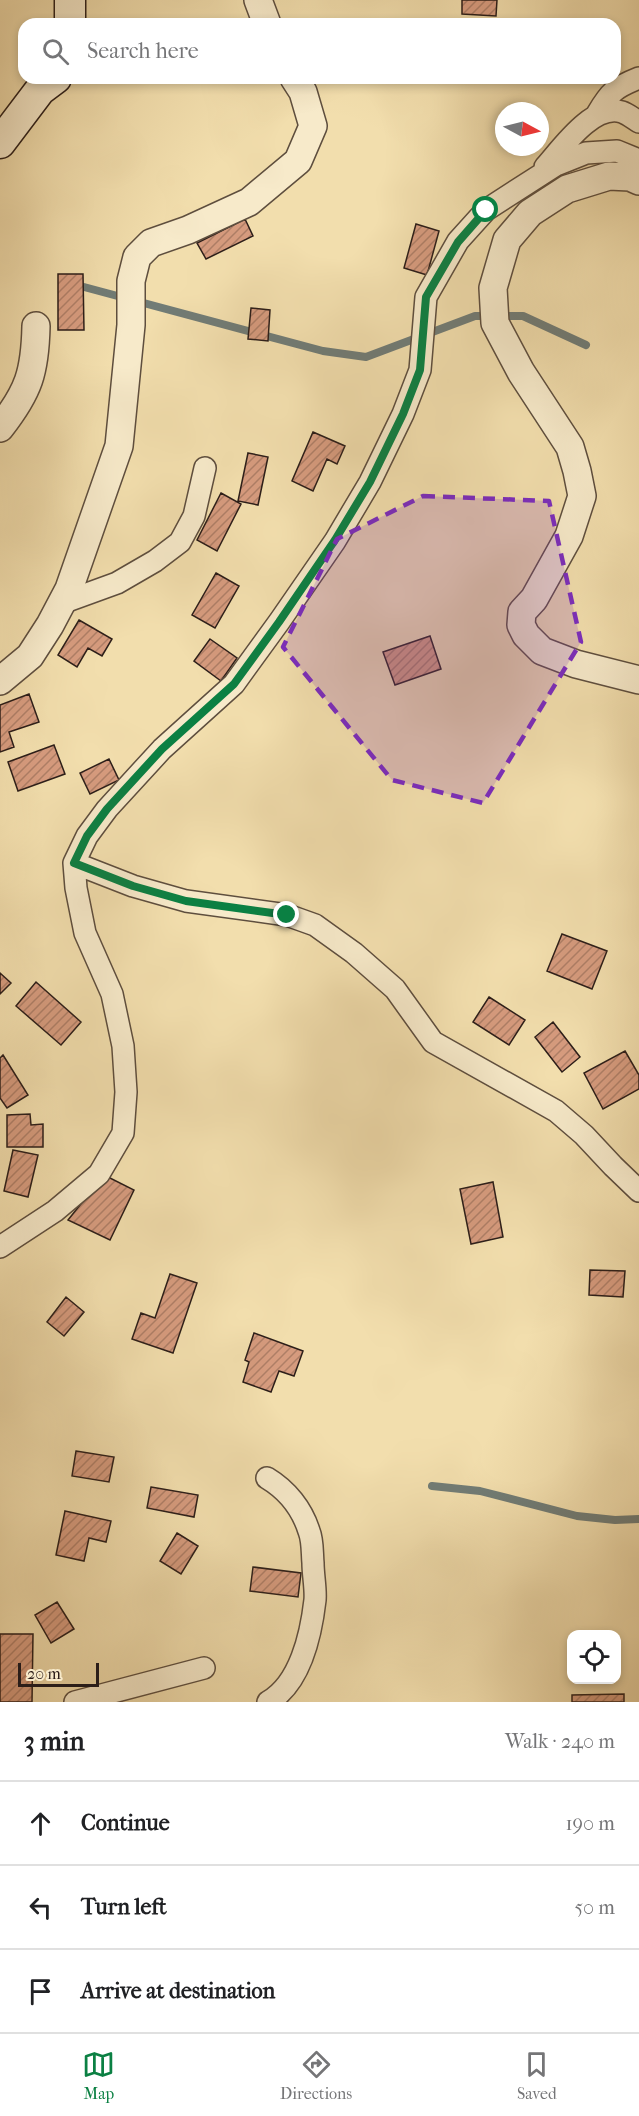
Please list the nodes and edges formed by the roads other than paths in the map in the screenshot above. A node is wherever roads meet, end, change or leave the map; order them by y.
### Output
1 (70, 0) edge
2 (258, 0) edge
3 (70, 18) edge
4 (265, 18) edge
5 (639, 78) edge
6 (48, 84) edge
7 (298, 84) edge
8 (597, 114) junction
9 (639, 122) edge
10 (0, 144) edge
11 (637, 176) edge
12 (535, 179) junction
13 (36, 326) dead end
14 (0, 428) edge
15 (205, 468) dead end
16 (62, 603) junction
17 (639, 680) edge
18 (0, 681) edge
19 (74, 863) junction
20 (639, 1191) edge
21 (0, 1247) edge
22 (267, 1478) dead end
23 (204, 1668) dead end
24 (75, 1702) edge
25 (268, 1702) edge

1 - 3 main road
2 - 4 street
5 - 8 street
6 - 10 main road
7 - 16 street
8 - 9 street
8 - 12 street
11 - 12 street
11 - 17 street
12 - 19 street
13 - 14 street
15 - 16 street
16 - 18 street
19 - 20 street
19 - 21 street
22 - 25 street
23 - 24 street

